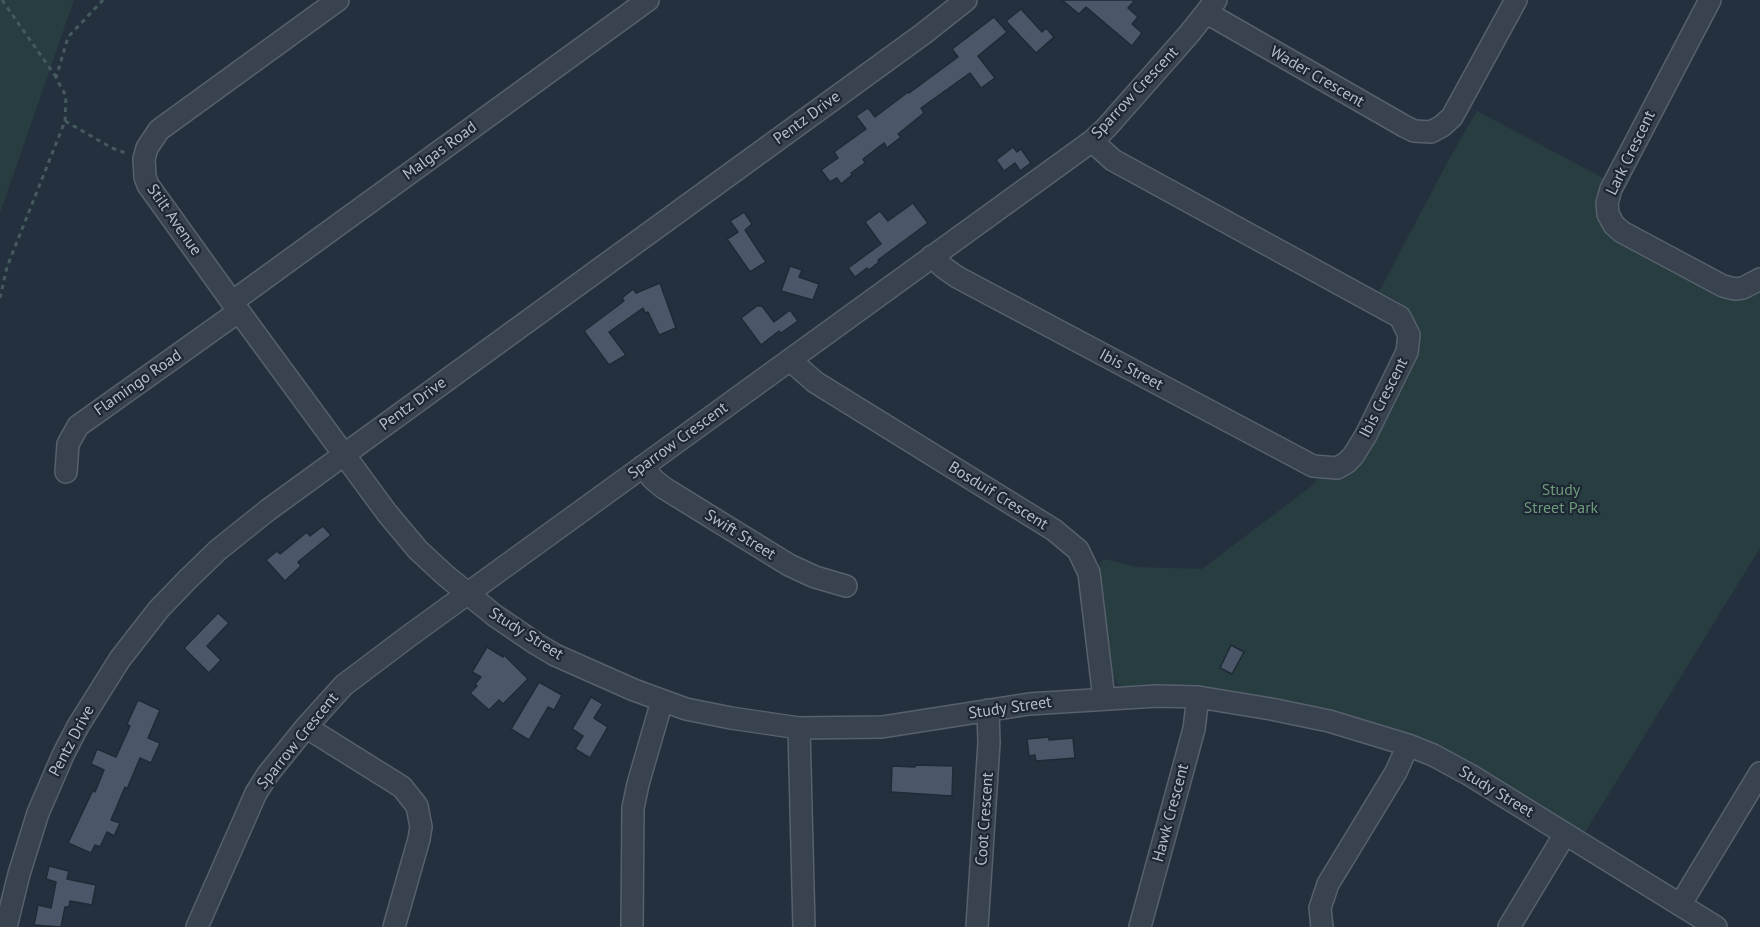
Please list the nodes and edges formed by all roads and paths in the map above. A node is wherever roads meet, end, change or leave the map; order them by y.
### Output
1 (2, 0) edge
2 (104, 0) edge
3 (338, 0) edge
4 (648, 0) edge
5 (966, 0) edge
6 (1516, 0) edge
7 (1710, 0) edge
8 (1211, 7) edge
9 (56, 78) junction
10 (65, 122) junction
11 (1092, 141) junction
12 (144, 159) junction
13 (932, 256) junction
14 (1760, 279) edge
15 (0, 298) edge
16 (235, 307) junction
17 (790, 360) junction
18 (344, 454) junction
19 (643, 466) junction
20 (1337, 468) joint
21 (66, 472) dead end
22 (846, 586) dead end
23 (468, 594) junction
24 (1198, 697) junction
25 (1104, 699) junction
26 (662, 701) junction
27 (988, 710) junction
28 (306, 727) junction
29 (799, 728) junction
30 (1408, 745) junction
31 (1760, 773) edge
32 (1565, 834) junction
33 (1680, 904) junction
34 (6, 927) edge
35 (197, 927) edge
36 (394, 927) edge
37 (632, 927) edge
38 (804, 927) edge
39 (977, 927) edge
40 (1140, 927) edge
41 (1322, 927) edge
42 (1509, 927) edge
43 (1716, 927) edge

1 - 9 path
2 - 9 path
3 - 12 street
4 - 16 street, Malgas Road
5 - 18 street, Pentz Drive
6 - 8 street, Wader Crescent
7 - 14 street, Lark Crescent
8 - 11 street, Sparrow Crescent
9 - 10 path
10 - 12 path
10 - 15 path
11 - 13 street, Sparrow Crescent
11 - 20 street, Ibis Crescent
12 - 16 street, Stilt Avenue
13 - 17 street, Sparrow Crescent
13 - 20 street, Ibis Street
16 - 18 street, Stilt Avenue
16 - 21 street, Flamingo Road
17 - 19 street, Sparrow Crescent
17 - 25 street, Bosduif Crescent
18 - 23 street, Study Street
18 - 34 street, Pentz Drive
19 - 22 street, Swift Street
19 - 23 street, Sparrow Crescent
23 - 26 street, Study Street
23 - 28 street, Sparrow Crescent
24 - 25 street, Study Street
24 - 30 street, Study Street
24 - 40 street, Hawk Crescent
25 - 27 street, Study Street
26 - 29 street, Study Street
26 - 37 street
27 - 29 street, Study Street
27 - 39 street, Coot Crescent
28 - 35 street, Sparrow Crescent
28 - 36 street
29 - 38 street
30 - 32 street, Study Street
30 - 41 street
31 - 33 street
32 - 33 street, Study Street
32 - 42 street
33 - 43 street, Study Street

